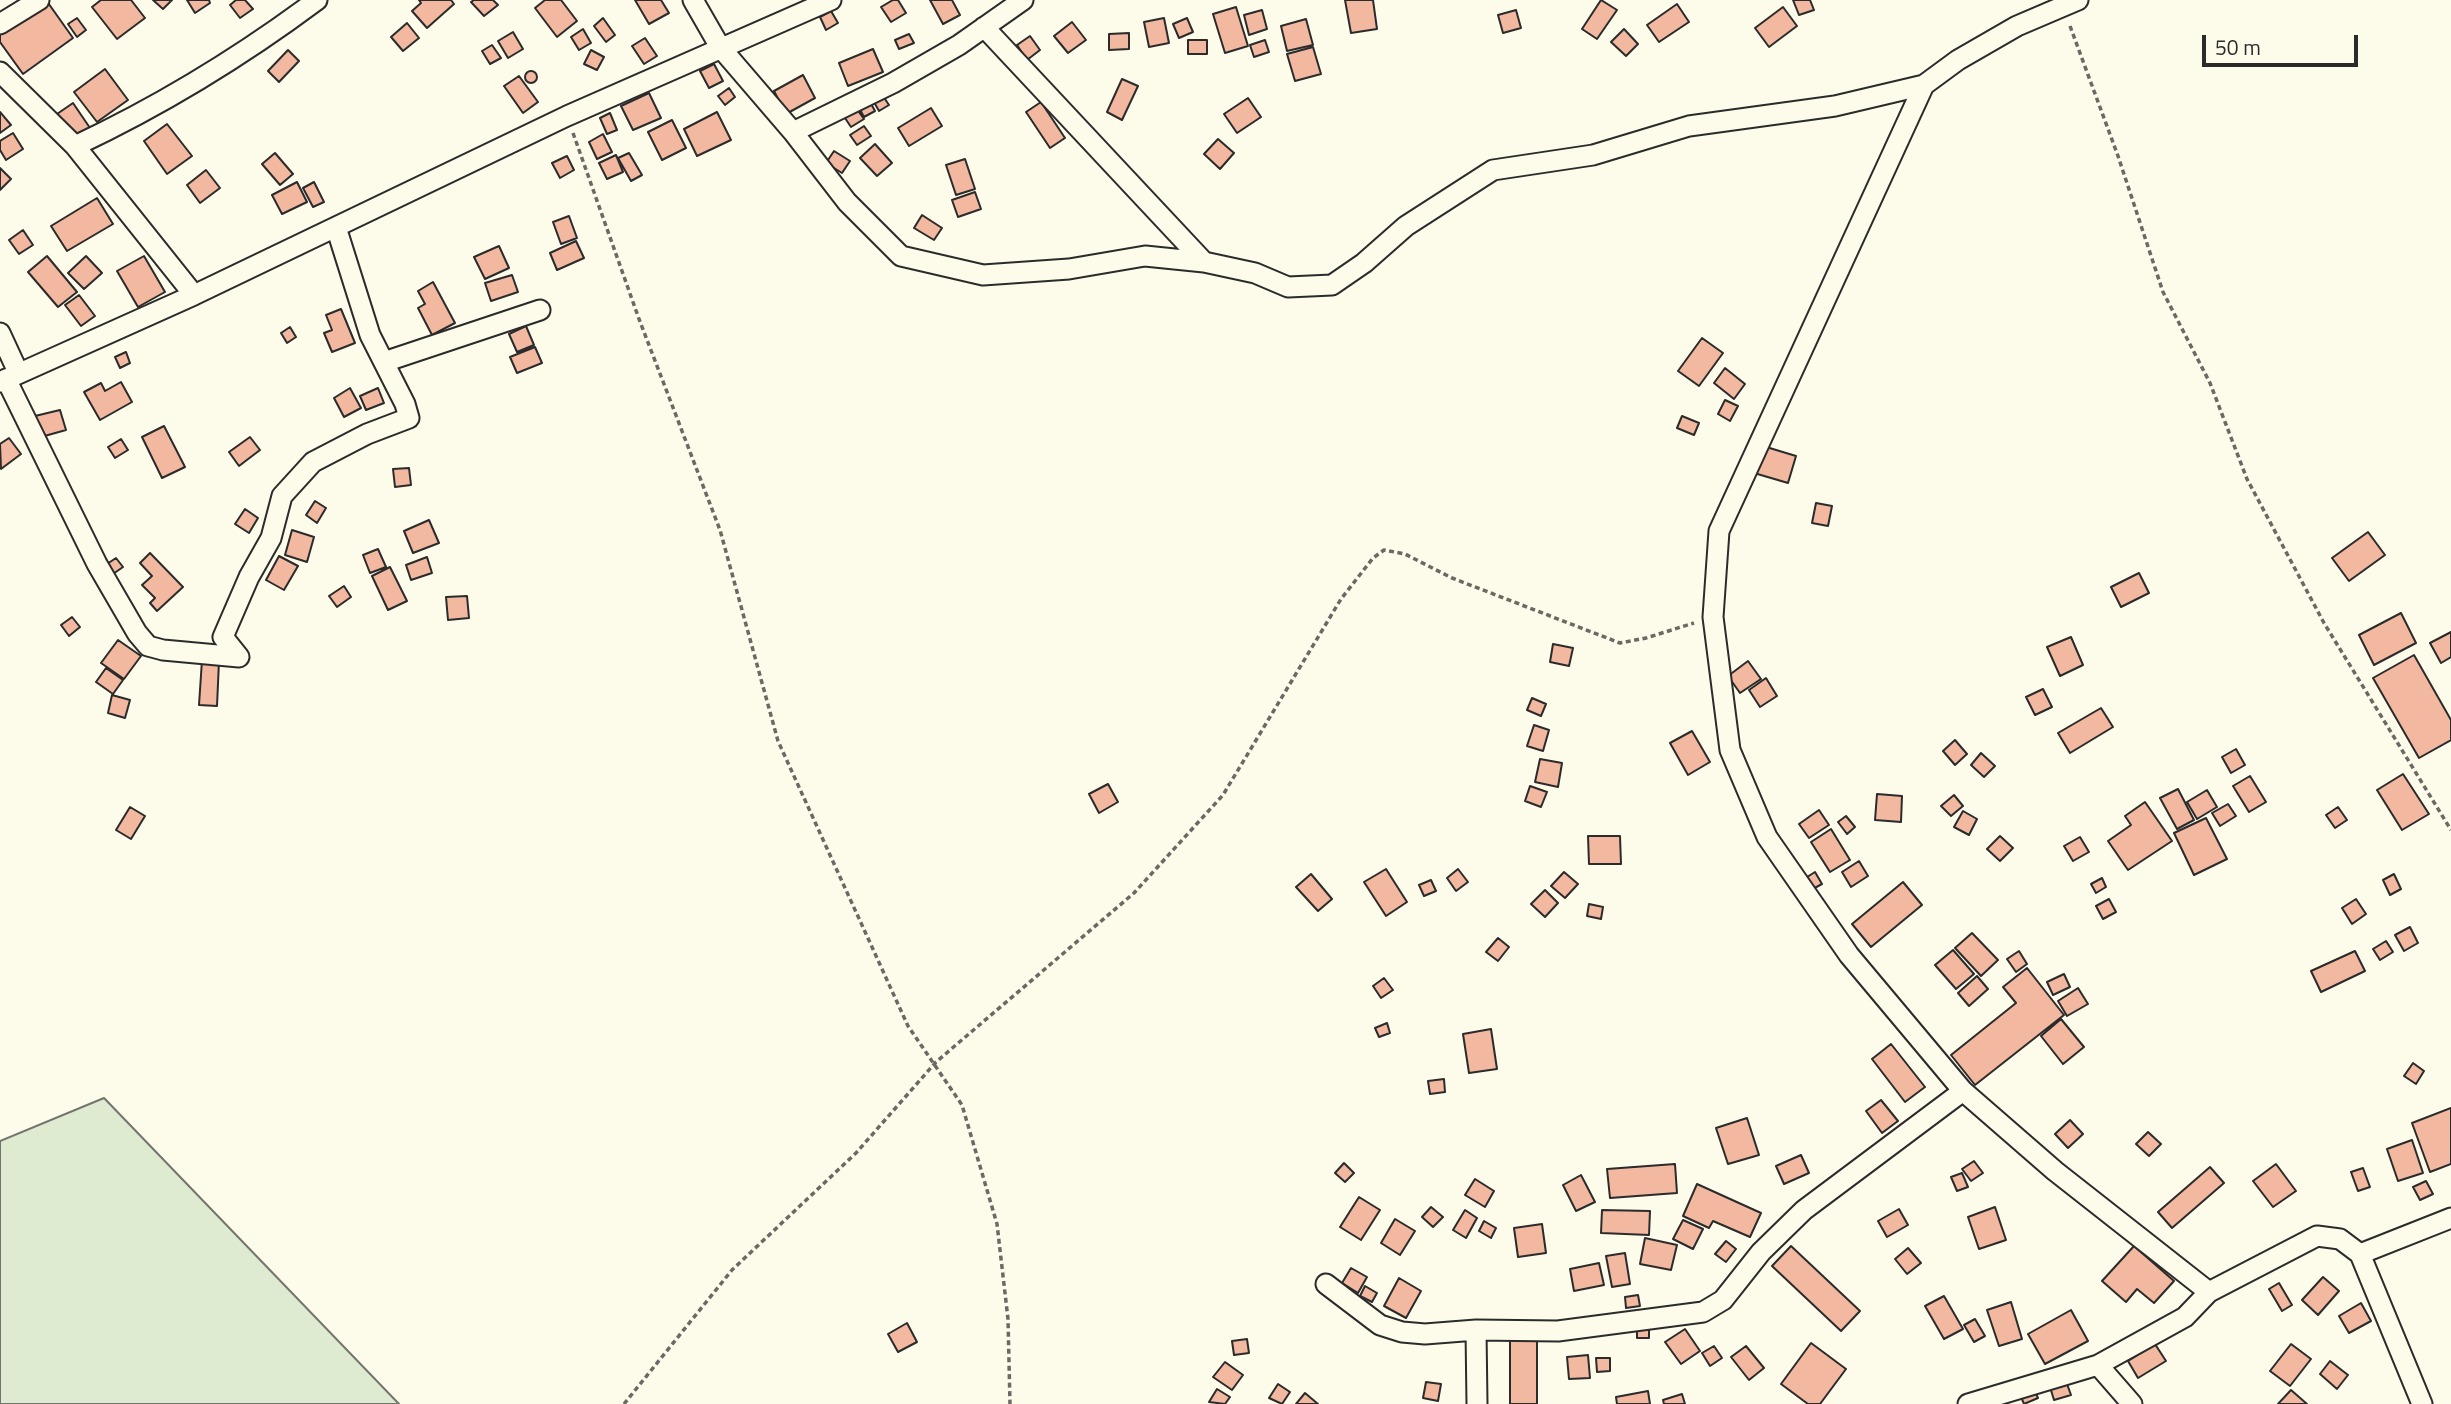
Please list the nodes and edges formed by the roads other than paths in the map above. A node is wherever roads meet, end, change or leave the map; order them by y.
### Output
1 (38, 0) edge
2 (317, 0) edge
3 (693, 0) edge
4 (831, 0) edge
5 (1023, 0) edge
6 (2064, 2) edge
7 (0, 23) edge
8 (984, 27) junction
9 (720, 47) junction
10 (0, 72) edge
11 (1924, 85) junction
12 (793, 132) junction
13 (75, 146) junction
14 (336, 227) junction
15 (1204, 262) junction
16 (194, 295) junction
17 (540, 310) dead end
18 (0, 334) edge
19 (384, 362) junction
20 (8, 378) edge
21 (1964, 1091) junction
22 (2451, 1218) edge
23 (2360, 1254) junction
24 (1326, 1284) dead end
25 (2209, 1292) junction
26 (1476, 1330) junction
27 (2098, 1366) junction
28 (1477, 1404) edge
29 (1968, 1404) edge
30 (2132, 1404) edge
31 (2422, 1404) edge

1 - 7 street
2 - 13 street
3 - 9 street
4 - 9 street
5 - 8 street
6 - 11 street
8 - 12 street
8 - 15 street
9 - 12 street
9 - 14 street
10 - 13 street
11 - 15 street
11 - 21 street
12 - 15 street
13 - 16 street
14 - 16 street
14 - 19 street
16 - 20 street
17 - 19 street
18 - 20 street
19 - 20 street
21 - 25 street
21 - 26 street
22 - 23 street
23 - 25 street
23 - 31 street
24 - 26 street
25 - 27 street
26 - 28 street
27 - 29 street
27 - 30 street

